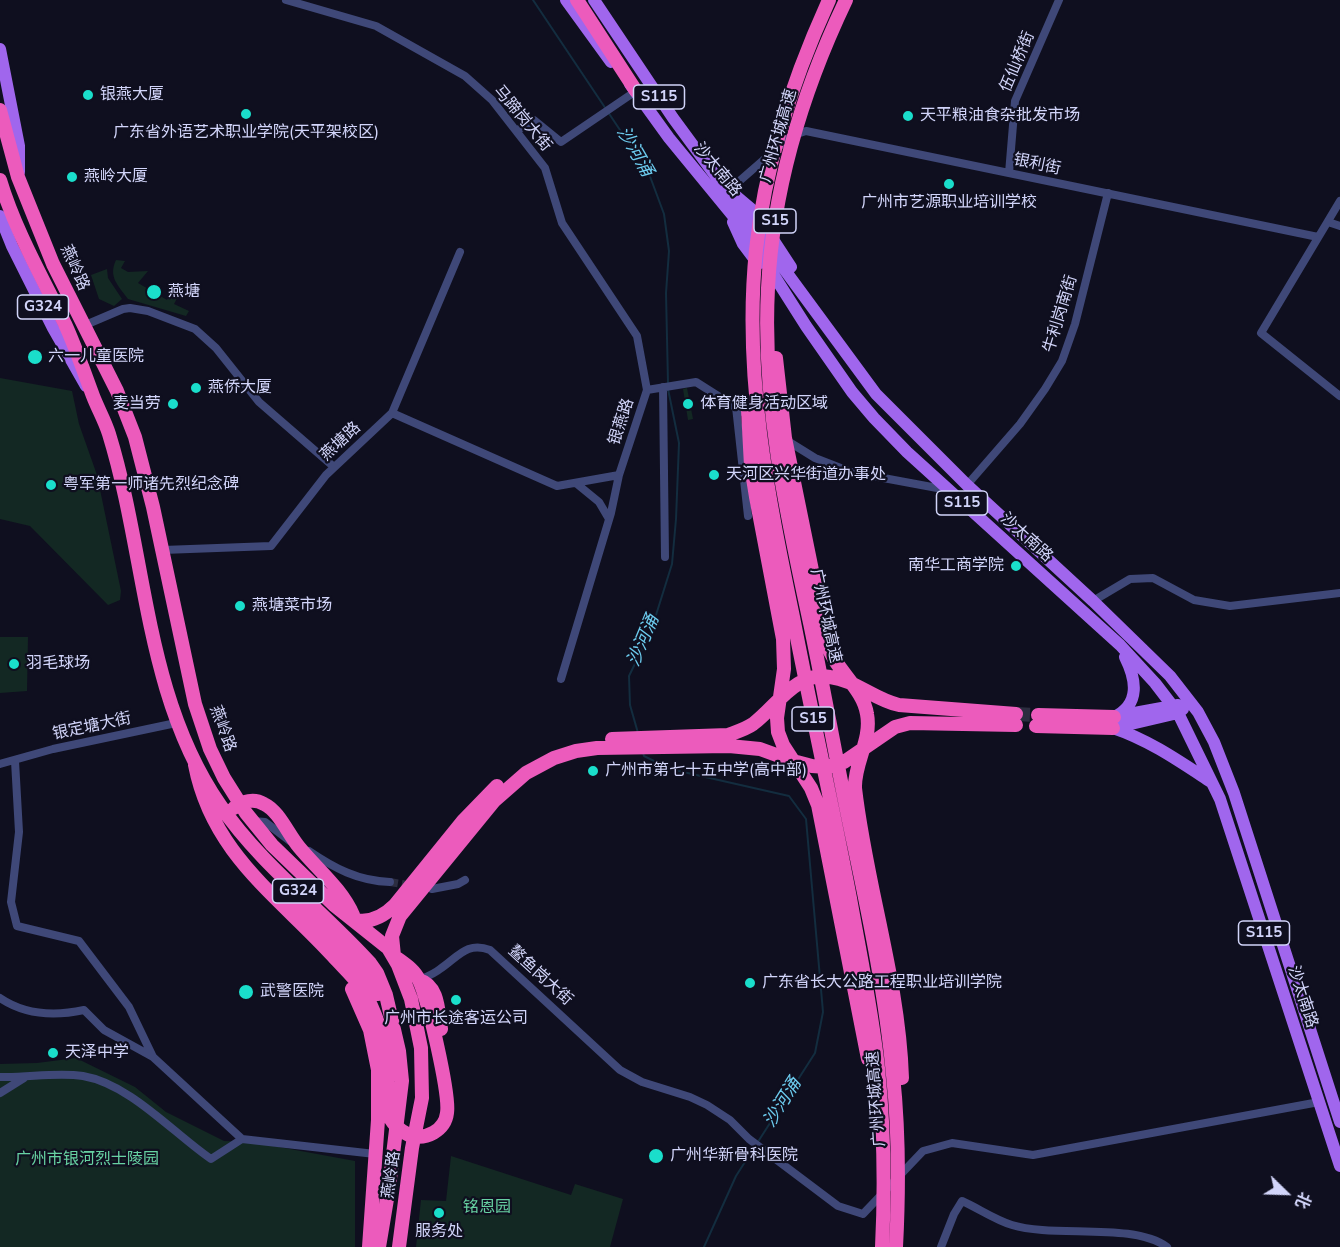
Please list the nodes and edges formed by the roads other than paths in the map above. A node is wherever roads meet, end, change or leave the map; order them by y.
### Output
1 (286, 0) edge
2 (566, 0) edge
3 (577, 0) edge
4 (599, 0) edge
5 (830, 0) edge
6 (846, 0) edge
7 (1059, 0) edge
8 (0, 49) edge
9 (636, 91) junction
10 (0, 110) edge
11 (516, 131) junction
12 (1009, 173) junction
13 (18, 177) junction
14 (0, 180) edge
15 (728, 191) junction
16 (1108, 193) junction
17 (1340, 201) edge
18 (0, 216) edge
19 (1328, 222) junction
20 (1340, 226) edge
21 (1318, 237) junction
22 (771, 251) junction
23 (460, 252) dead end
24 (754, 276) junction
25 (83, 326) junction
26 (663, 387) junction
27 (647, 390) junction
28 (93, 395) junction
29 (1340, 396) edge
30 (736, 407) junction
31 (392, 413) junction
32 (334, 467) junction
33 (619, 475) junction
34 (577, 484) junction
35 (967, 485) junction
36 (949, 491) junction
37 (748, 516) dead end
38 (609, 519) junction
39 (163, 550) junction
40 (665, 557) dead end
41 (1340, 593) edge
42 (1093, 601) junction
43 (1120, 645) junction
44 (1161, 667) junction
45 (784, 669) junction
46 (840, 675) junction
47 (1150, 678) junction
48 (561, 679) dead end
49 (857, 691) junction
50 (883, 701) junction
51 (1191, 702) junction
52 (779, 704) junction
53 (1175, 710) junction
54 (1037, 720) tunnel mouth
55 (176, 723) junction
56 (1114, 723) junction
57 (753, 724) junction
58 (783, 745) junction
59 (760, 749) junction
60 (859, 755) junction
61 (15, 761) junction
62 (793, 761) junction
63 (0, 764) edge
64 (195, 765) junction
65 (812, 766) junction
66 (1212, 782) junction
67 (808, 783) junction
68 (253, 822) junction
69 (454, 841) junction
70 (465, 880) dead end
71 (390, 882) tunnel mouth
72 (432, 889) dead end
73 (355, 920) junction
74 (394, 956) junction
75 (335, 958) junction
76 (419, 980) junction
77 (0, 998) edge
78 (392, 1020) junction
79 (153, 1057) junction
80 (0, 1077) edge
81 (25, 1077) junction
82 (0, 1093) edge
83 (1319, 1102) junction
84 (1340, 1122) edge
85 (242, 1139) junction
86 (412, 1148) junction
87 (375, 1154) junction
88 (1340, 1166) edge
89 (883, 1192) junction
90 (898, 1200) junction
91 (369, 1247) edge
92 (379, 1247) edge
93 (399, 1247) edge
94 (882, 1247) edge
95 (896, 1247) edge
96 (940, 1247) edge
97 (1167, 1247) edge

1 - 11 street, 马蹄岗大街
2 - 9 main road, 沙太南路 / S115
3 - 9 highway
4 - 15 main road, 沙太南路 / S115
5 - 24 highway, 广州环城高速 / S15
6 - 22 highway, 广州环城高速 / S15
7 - 12 street, 伍仙桥街
8 - 13 main road, 燕岭路 / G324
9 - 11 street
9 - 36 main road, 沙太南路 / S115
10 - 13 highway, 燕岭路
11 - 27 street, 马蹄岗大街
12 - 15 street, 银利街
12 - 16 street, 银利街
13 - 25 highway, 燕岭路 / G324
14 - 28 highway
15 - 35 main road, 沙太南路 / S115
16 - 21 street, 银利街
16 - 35 street, 牛利岗南街
17 - 19 street
18 - 28 main road, 燕岭路 / G324
19 - 20 street
19 - 21 street
21 - 29 street
22 - 46 highway
22 - 90 highway, 广州环城高速 / S15
23 - 31 street, 燕塘路
24 - 45 highway
24 - 89 highway, 广州环城高速 / S15
25 - 32 street
25 - 39 highway, 燕岭路 / G324
26 - 27 street, 银燕路
26 - 30 street, 银燕路
26 - 40 street
27 - 33 street, 银燕路
28 - 55 highway, 燕岭路 / G324
30 - 36 street, 银燕路
30 - 37 street
31 - 32 street, 燕塘路
31 - 34 street
32 - 39 street, 燕塘路
33 - 34 street
33 - 38 street, 银燕路
34 - 38 street
35 - 42 main road, 沙太南路
36 - 43 main road, 沙太南路 / S115
38 - 48 street, 银燕路
39 - 68 highway, 燕岭路 / G324
41 - 42 street
42 - 44 main road, 沙太南路
43 - 47 main road, 沙太南路 / S115
43 - 56 main road
44 - 47 main road
44 - 51 main road, 沙太南路 / S115
45 - 52 highway
45 - 57 highway
46 - 49 highway
46 - 50 highway
46 - 52 highway
47 - 53 main road, 沙太南路 / S115
49 - 50 highway
49 - 60 highway
50 - 60 highway
51 - 53 main road
51 - 84 main road, 沙太南路 / S115
52 - 57 highway
52 - 58 highway
53 - 56 main road
53 - 66 main road, 沙太南路 / S115
54 - 56 highway
55 - 61 street, 银定塘大街
55 - 64 highway, 燕岭路 / G324
56 - 66 main road
57 - 69 highway
58 - 62 highway
58 - 65 highway
59 - 62 highway
59 - 67 highway
59 - 69 highway
60 - 65 highway
60 - 90 highway
61 - 63 street, 银定塘大街
61 - 79 street
62 - 65 highway
62 - 67 highway
64 - 75 highway
64 - 78 highway, 燕岭路 / G324
66 - 83 main road, 沙太南路 / S115
67 - 89 highway
68 - 71 street
68 - 73 highway, 燕岭路 / G324
69 - 73 highway
69 - 74 highway
70 - 72 street
73 - 74 highway, 燕岭路 / G324
73 - 78 highway
74 - 76 highway
74 - 86 highway, 燕岭路 / G324
75 - 76 highway
75 - 87 highway
76 - 83 street, 鳌鱼岗大街
76 - 86 highway
77 - 79 street
78 - 92 highway, 燕岭路 / G324
79 - 85 street
80 - 81 street
81 - 82 street
81 - 85 street
83 - 88 main road, 沙太南路 / S115
85 - 87 street
86 - 93 highway, 燕岭路 / G324
87 - 91 highway
89 - 94 highway, 广州环城高速 / S15
90 - 95 highway, 广州环城高速 / S15
96 - 97 street

